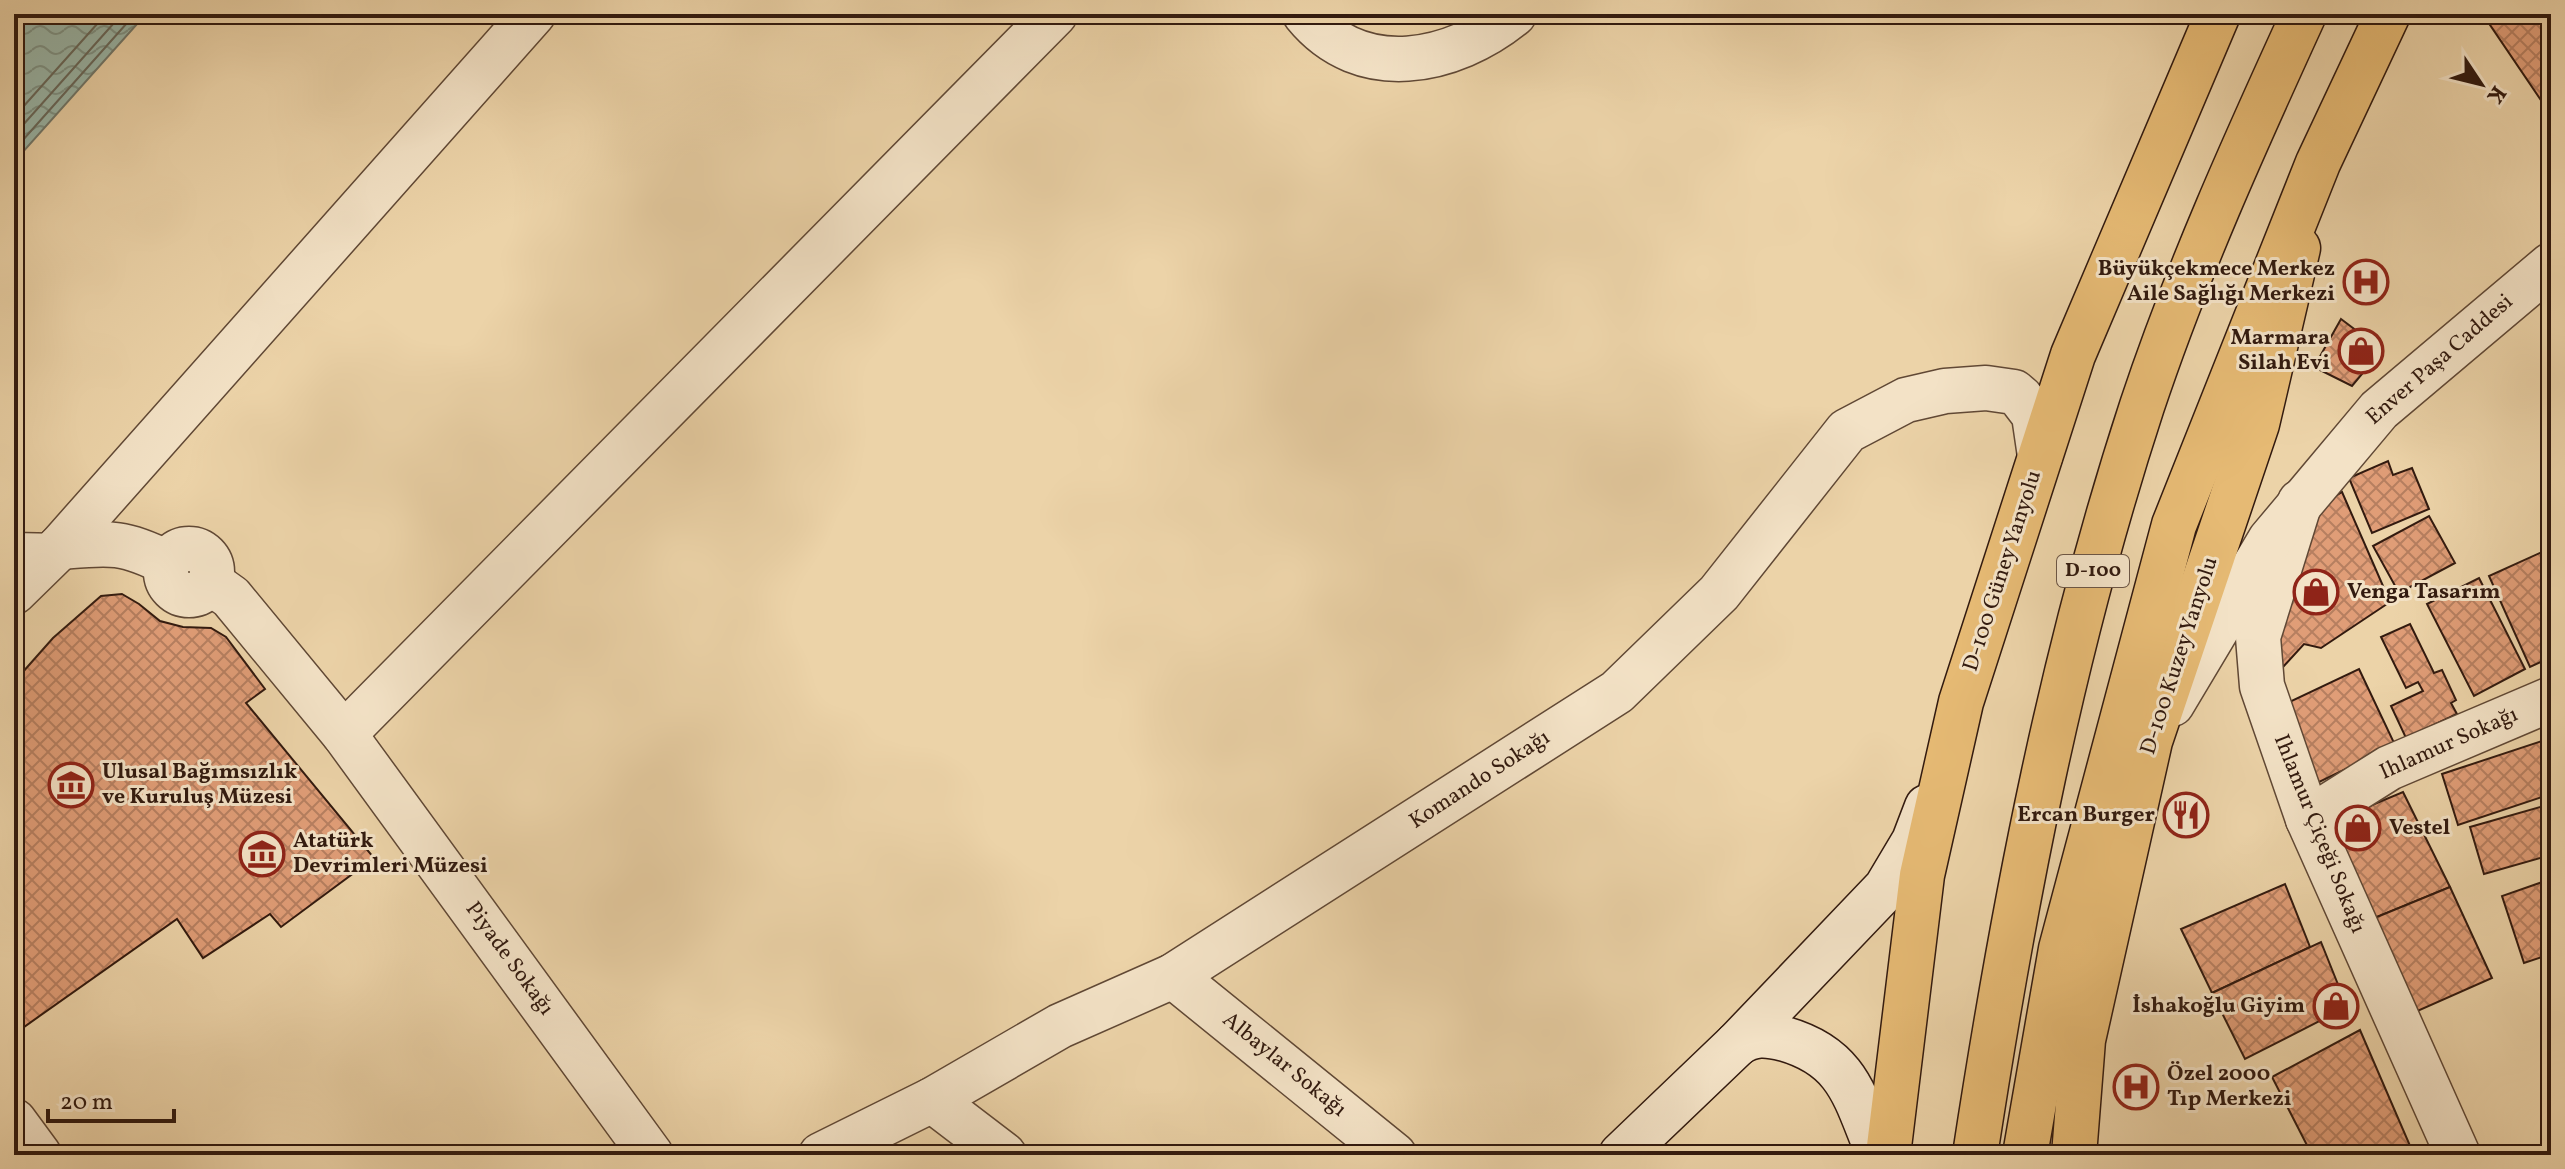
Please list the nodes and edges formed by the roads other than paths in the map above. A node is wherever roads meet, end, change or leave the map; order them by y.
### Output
1 (533, 14) edge
2 (1055, 14) edge
3 (1305, 14) edge
4 (1514, 14) edge
5 (2218, 14) edge
6 (2304, 14) edge
7 (2387, 17) edge
8 (2318, 163) junction
9 (2551, 265) edge
10 (2040, 456) junction
11 (2300, 502) junction
12 (14, 546) edge
13 (60, 547) junction
14 (14, 592) edge
15 (2551, 699) edge
16 (1961, 702) junction
17 (344, 734) junction
18 (2150, 741) junction
19 (2308, 819) junction
20 (1173, 976) junction
21 (1737, 1044) junction
22 (932, 1100) junction
23 (14, 1121) edge
24 (39, 1155) edge
25 (651, 1155) edge
26 (821, 1155) edge
27 (1004, 1155) edge
28 (1394, 1155) edge
29 (1621, 1155) edge
30 (1879, 1155) edge
31 (1888, 1155) edge
32 (1975, 1155) edge
33 (2025, 1155) edge
34 (2074, 1155) edge
35 (2458, 1155) edge

1 - 13 street
2 - 17 street
3 - 4 street
5 - 10 main road, D-100 Güney Yanyolu
6 - 32 main road, D-100
7 - 8 main road, D-100
8 - 18 main road, D-100 Kuzey Yanyolu
8 - 33 main road, D-100
9 - 11 street, Enver Paşa Caddesi
10 - 16 main road, D-100 Güney Yanyolu
10 - 20 street, Komando Sokağı
11 - 18 street, Enver Paşa Caddesi
11 - 19 street, Ihlamur Çiçeği Sokağı
12 - 13 lane
13 - 14 street
13 - 17 street, Piyade Sokağı
15 - 19 street, Ihlamur Sokağı
16 - 21 street
16 - 31 main road, D-100 Güney Yanyolu
17 - 25 street, Piyade Sokağı
18 - 34 main road, D-100 Kuzey Yanyolu
19 - 35 street, Ihlamur Çiçeği Sokağı
20 - 22 street, Komando Sokağı
20 - 28 street, Albaylar Sokağı
21 - 29 street
21 - 30 street
22 - 26 street, Komando Sokağı
22 - 27 street
23 - 24 street

